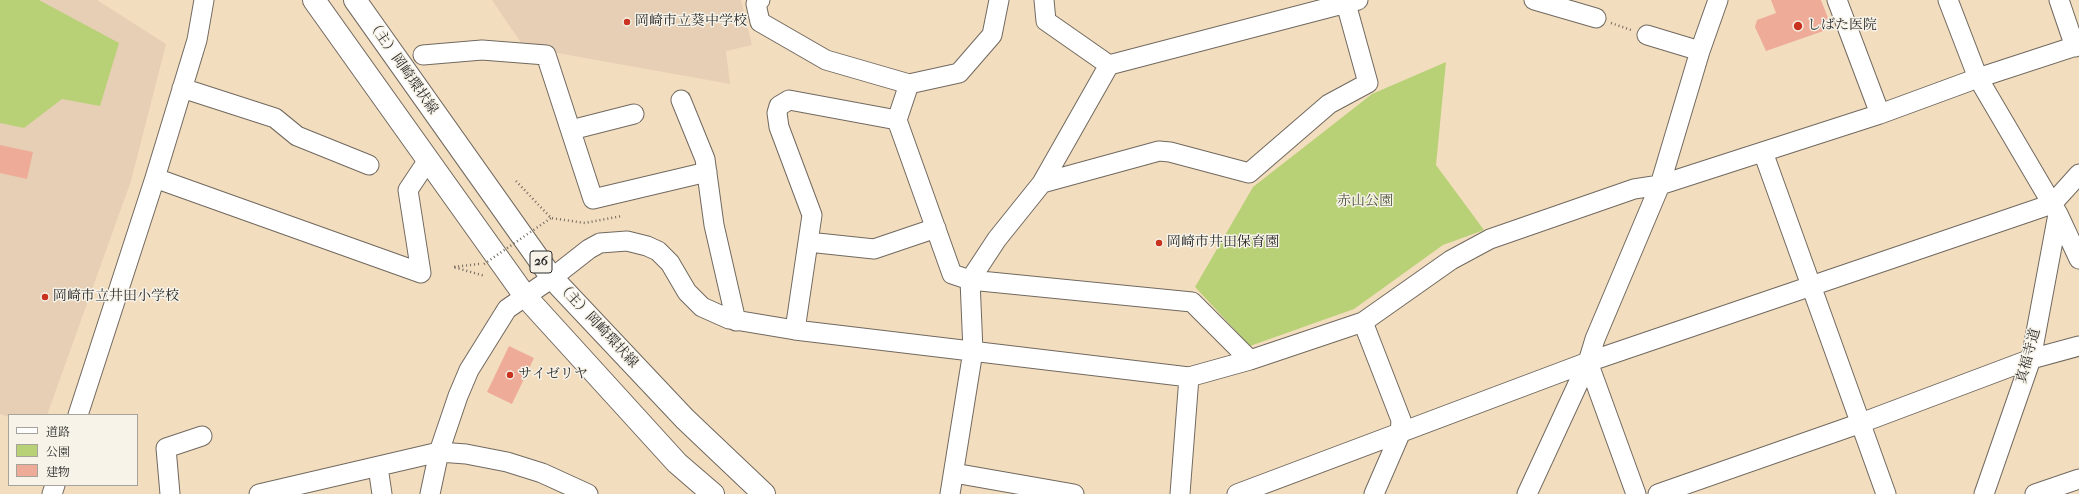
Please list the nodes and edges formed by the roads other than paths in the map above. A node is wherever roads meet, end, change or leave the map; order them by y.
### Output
1 (204, 0) edge
2 (314, 0) edge
3 (354, 0) edge
4 (760, 0) edge
5 (1000, 0) edge
6 (1044, 0) edge
7 (1534, 0) edge
8 (1718, 0) edge
9 (1837, 0) edge
10 (1948, 0) edge
11 (2059, 0) edge
12 (1349, 1) edge
13 (1571, 5) edge
14 (1596, 18) road end
15 (1647, 35) road end
16 (2077, 46) edge
17 (1700, 51) junction
18 (423, 55) dead end
19 (1109, 65) junction
20 (1978, 78) junction
21 (909, 84) junction
22 (182, 88) junction
23 (681, 100) dead end
24 (634, 114) dead end
25 (1880, 114) junction
26 (897, 120) junction
27 (571, 130) junction
28 (1763, 152) junction
29 (428, 160) junction
30 (370, 165) dead end
31 (707, 172) junction
32 (2079, 174) edge
33 (155, 178) junction
34 (1042, 183) junction
35 (1660, 185) junction
36 (2055, 209) junction
37 (936, 228) junction
38 (808, 242) junction
39 (2079, 259) edge
40 (552, 278) junction
41 (970, 280) junction
42 (1810, 286) junction
43 (525, 296) junction
44 (736, 320) junction
45 (1363, 322) junction
46 (795, 330) junction
47 (2079, 346) edge
48 (973, 351) junction
49 (2031, 359) junction
50 (1250, 360) junction
51 (1588, 362) junction
52 (1189, 377) junction
53 (78, 414) edge
54 (1861, 423) junction
55 (1400, 434) junction
56 (202, 436) dead end
57 (439, 452) junction
58 (378, 466) junction
59 (954, 473) junction
60 (2079, 479) edge
61 (268, 493) edge
62 (170, 494) edge
63 (382, 494) edge
64 (430, 494) edge
65 (588, 494) edge
66 (713, 494) edge
67 (764, 494) edge
68 (950, 494) edge
69 (1074, 494) edge
70 (1180, 494) edge
71 (1237, 494) edge
72 (1374, 494) edge
73 (1527, 494) edge
74 (1636, 494) edge
75 (1658, 494) edge
76 (1886, 494) edge
77 (1984, 494) edge
78 (2035, 494) edge

1 - 22 street
2 - 29 main road, 26
3 - 40 main road, （主）岡崎環状線 / 26
4 - 21 street
5 - 21 street
6 - 19 street
7 - 13 street
8 - 17 street
9 - 25 street
10 - 20 street
11 - 16 street
12 - 19 street
12 - 34 street
13 - 14 street
15 - 17 street
16 - 20 street
17 - 35 street
18 - 27 street
19 - 34 street
20 - 25 street
20 - 36 street
21 - 26 street
22 - 30 street
22 - 33 street
23 - 31 street
24 - 27 street
25 - 28 street
26 - 37 street
26 - 38 street
27 - 31 street
28 - 35 street
28 - 42 street
29 - 33 street
29 - 43 main road, 26
31 - 44 street
32 - 36 street
33 - 53 street
34 - 41 street
35 - 45 street
35 - 51 street
36 - 39 street
36 - 42 street
36 - 49 street, 真福寺道
37 - 38 street
37 - 41 street
38 - 46 street
40 - 43 street
40 - 44 street
40 - 67 main road, （主）岡崎環状線 / 26
41 - 48 street
41 - 50 street
42 - 51 street
42 - 54 street
43 - 57 street
43 - 66 main road, 26
44 - 46 street
45 - 50 street
45 - 55 street
46 - 48 street
47 - 49 street
48 - 52 street
48 - 59 street
49 - 54 street
49 - 77 street, 真福寺道
50 - 52 street
51 - 55 street
51 - 73 street
51 - 74 street
52 - 70 street
54 - 75 street
54 - 76 street
55 - 71 street
55 - 72 street
56 - 62 street
57 - 58 street
57 - 64 street
57 - 65 street
58 - 61 street
58 - 63 street
59 - 68 street
59 - 69 street
60 - 78 street

